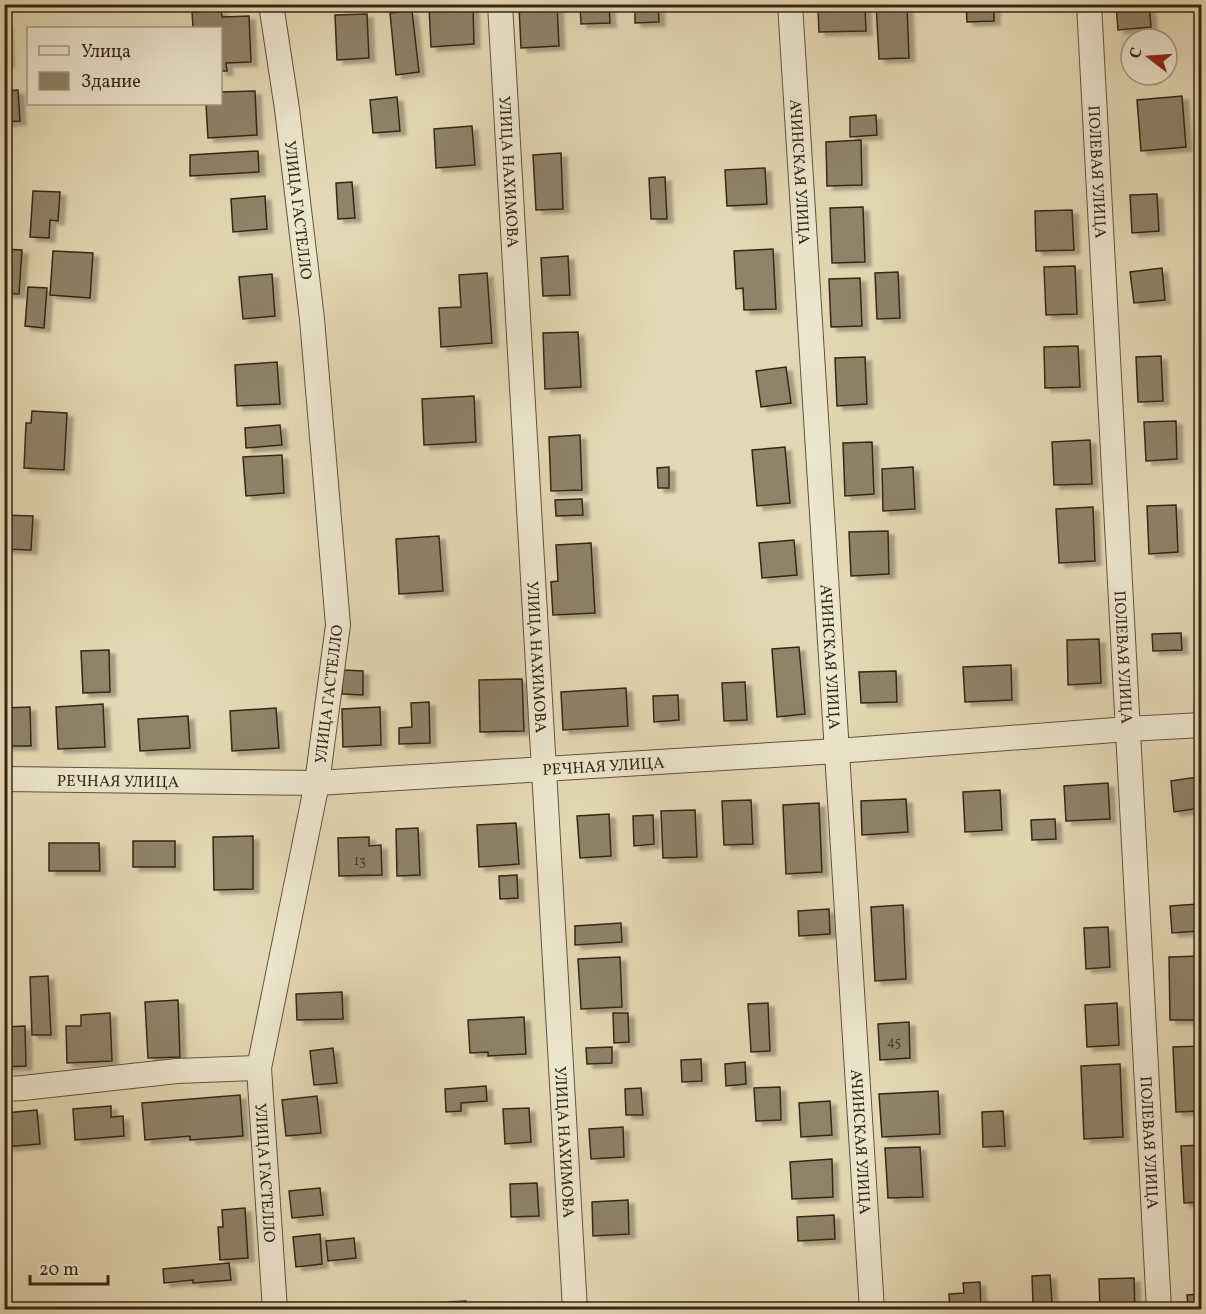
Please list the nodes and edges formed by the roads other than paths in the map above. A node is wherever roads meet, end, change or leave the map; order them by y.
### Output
1 (271, 4) edge
2 (500, 4) edge
3 (790, 4) edge
4 (1089, 4) edge
5 (1202, 725) edge
6 (1128, 729) junction
7 (837, 751) junction
8 (544, 769) junction
9 (4, 779) edge
10 (317, 783) junction
11 (259, 1068) junction
12 (4, 1089) edge
13 (275, 1310) edge
14 (575, 1310) edge
15 (872, 1310) edge
16 (1159, 1310) edge

1 - 10 street, УЛИЦА ГАСТЕЛЛО
2 - 8 street, УЛИЦА НАХИМОВА
3 - 7 street, АЧИНСКАЯ УЛИЦА
4 - 6 street, ПОЛЕВАЯ УЛИЦА
5 - 6 street, РЕЧНАЯ УЛИЦА
6 - 7 street, РЕЧНАЯ УЛИЦА
6 - 16 street, ПОЛЕВАЯ УЛИЦА
7 - 8 street, РЕЧНАЯ УЛИЦА
7 - 15 street, АЧИНСКАЯ УЛИЦА
8 - 10 street, РЕЧНАЯ УЛИЦА
8 - 14 street, УЛИЦА НАХИМОВА
9 - 10 street, РЕЧНАЯ УЛИЦА
10 - 11 street, УЛИЦА ГАСТЕЛЛО
11 - 12 street
11 - 13 street, УЛИЦА ГАСТЕЛЛО

